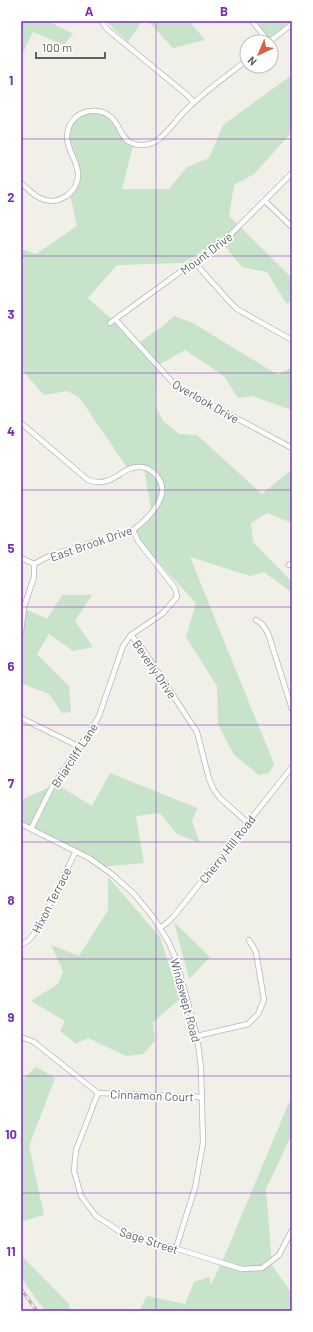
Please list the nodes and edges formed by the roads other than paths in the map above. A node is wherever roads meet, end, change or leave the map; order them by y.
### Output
1 (101, 21) edge
2 (252, 21) edge
3 (292, 24) edge
4 (263, 34) edge
5 (279, 34) edge
6 (239, 66) edge
7 (194, 102) junction
8 (292, 173) edge
9 (21, 183) edge
10 (265, 200) junction
11 (292, 227) edge
12 (195, 263) junction
13 (116, 320) junction
14 (110, 323) dead end
15 (292, 340) edge
16 (21, 424) edge
17 (292, 448) edge
18 (132, 530) junction
19 (21, 558) edge
20 (34, 564) junction
21 (256, 620) dead end
22 (21, 631) edge
23 (131, 635) junction
24 (292, 709) edge
25 (21, 718) edge
26 (80, 748) junction
27 (292, 767) edge
28 (21, 824) edge
29 (248, 824) junction
30 (32, 829) junction
31 (76, 851) junction
32 (160, 928) junction
33 (249, 940) dead end
34 (21, 945) edge
35 (197, 1036) junction
36 (24, 1038) dead end
37 (98, 1093) junction
38 (202, 1097) junction
39 (292, 1230) edge
40 (176, 1248) junction

1 - 7 street
2 - 4 street
3 - 5 street
6 - 7 street
7 - 9 street
8 - 10 street, Mount Drive
10 - 11 street
10 - 12 street, Mount Drive
12 - 13 street, Mount Drive
12 - 15 street
13 - 14 street, Mount Drive
13 - 17 street, Overlook Drive
16 - 18 street, East Brook Drive
18 - 20 street, East Brook Drive
18 - 23 street, Beverly Drive
19 - 20 street
20 - 22 street, East Brook Drive
21 - 24 street
23 - 26 street, Briarcliff Lane
23 - 29 street, Beverly Drive
25 - 26 street
26 - 30 street, Briarcliff Lane
27 - 29 street, Cherry Hill Road
28 - 30 street, Windswept Road
29 - 32 street, Cherry Hill Road
30 - 31 street, Windswept Road
31 - 32 street, Windswept Road
31 - 34 street, Hixon Terrace
32 - 35 street, Windswept Road
33 - 35 street
35 - 38 street, Windswept Road
36 - 37 street, Cinnamon Court
37 - 38 street, Cinnamon Court
37 - 40 street, Sage Street
38 - 40 street, Windswept Road
39 - 40 street, Sage Street

